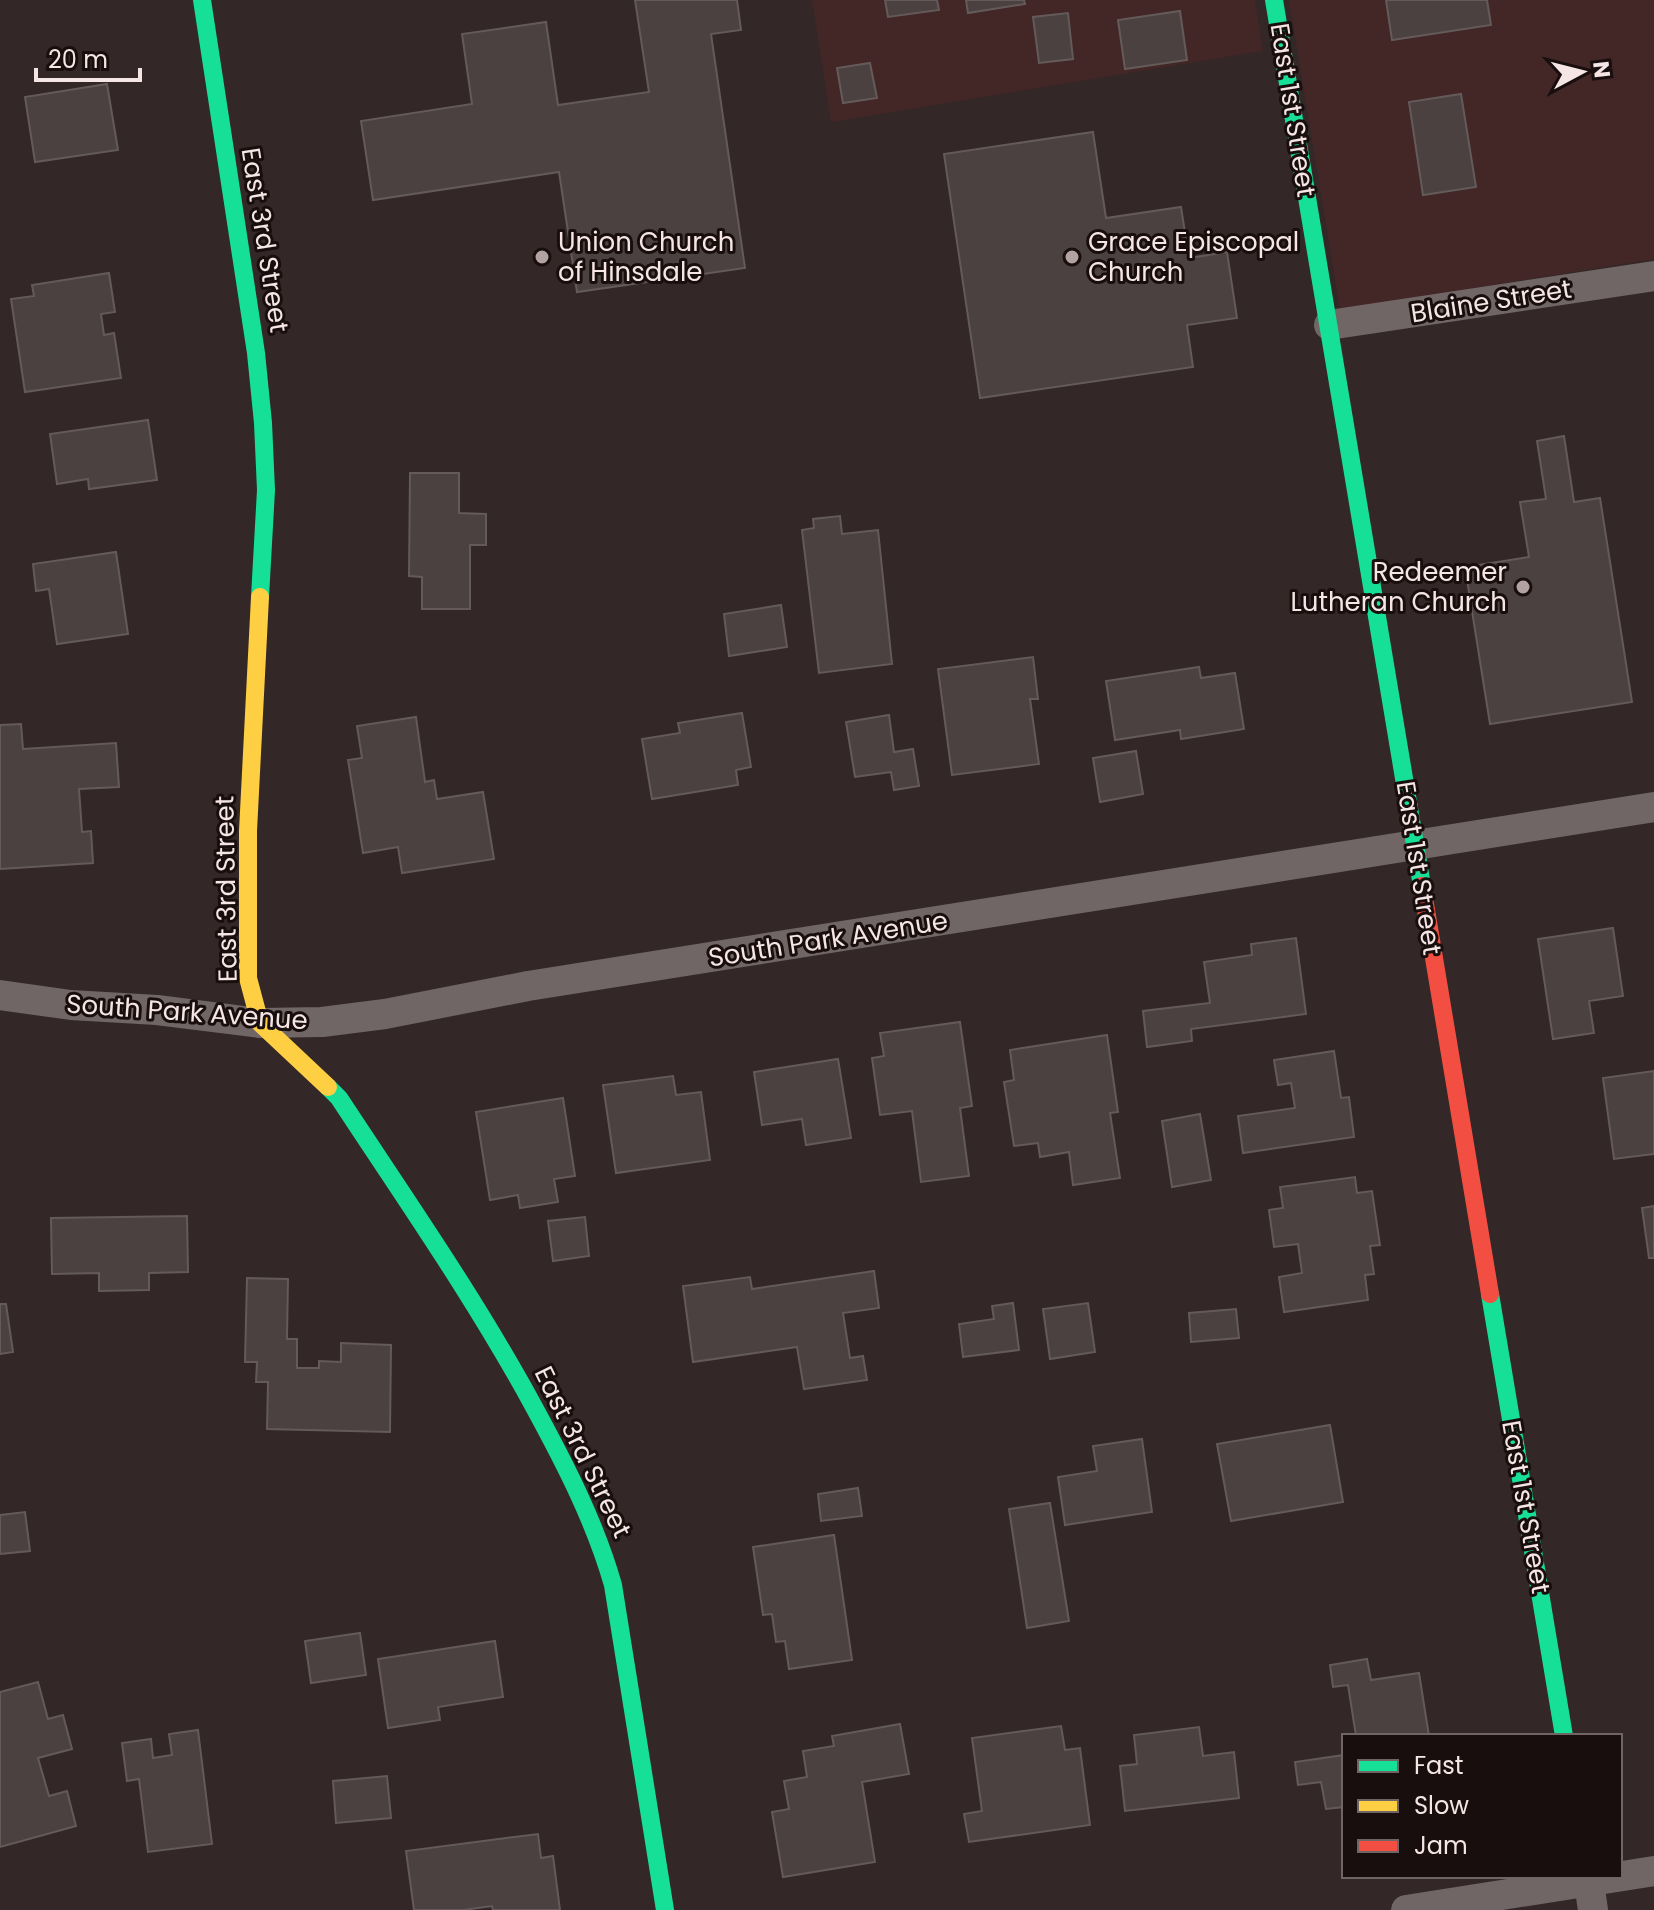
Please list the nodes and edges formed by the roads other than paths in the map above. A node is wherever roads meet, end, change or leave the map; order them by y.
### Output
1 (202, 0) edge
2 (1274, 0) edge
3 (1654, 276) edge
4 (1329, 325) junction
5 (1654, 807) edge
6 (1415, 843) junction
7 (1, 994) edge
8 (260, 1023) junction
9 (1564, 1734) edge
10 (1654, 1871) edge
11 (1590, 1889) edge
12 (665, 1910) edge
13 (1406, 1910) edge

1 - 8 street, East 3rd Street
2 - 4 street, East 1st Street
3 - 4 street, Blaine Street
4 - 6 street, East 1st Street
5 - 6 street, South Park Avenue
6 - 8 street, South Park Avenue
6 - 9 street, East 1st Street
7 - 8 street, South Park Avenue
8 - 12 street, East 3rd Street
10 - 11 street
11 - 13 street

